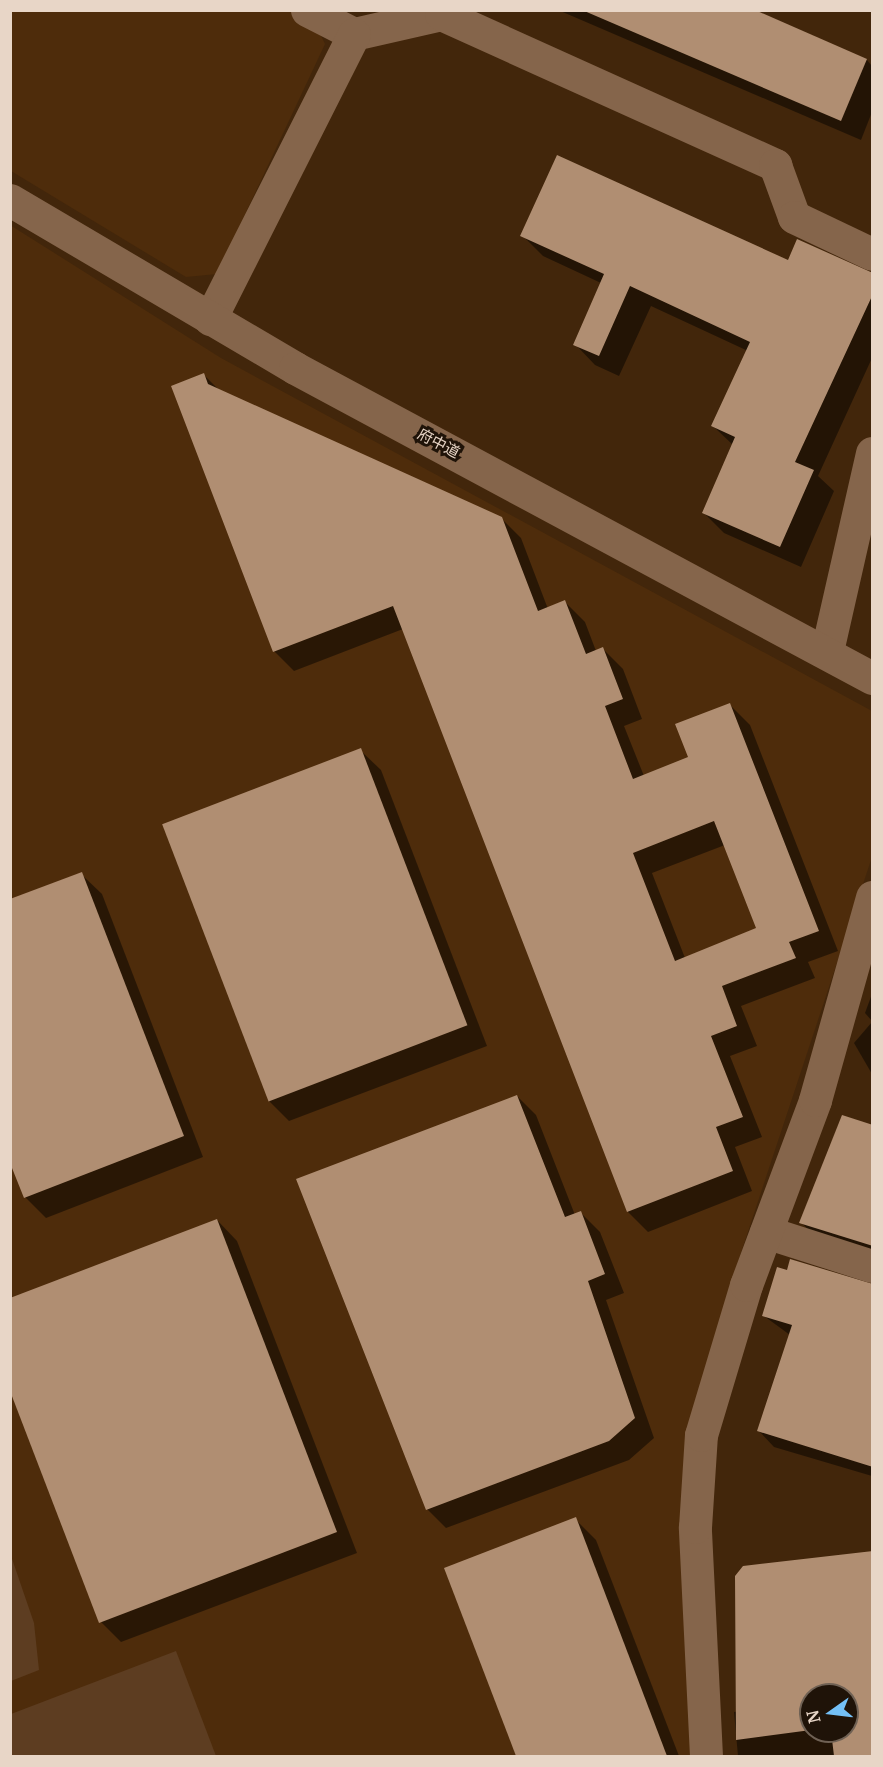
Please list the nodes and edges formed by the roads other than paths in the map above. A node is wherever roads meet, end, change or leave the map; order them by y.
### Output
1 (307, 10) edge
2 (354, 34) junction
3 (10, 200) edge
4 (873, 254) edge
5 (210, 319) junction
6 (873, 453) edge
7 (827, 651) junction
8 (873, 678) edge
9 (873, 897) edge
10 (766, 1232) junction
11 (873, 1266) edge
12 (706, 1756) edge

1 - 2 street
2 - 4 street
2 - 5 street
3 - 5 street, 府中道
5 - 7 street, 府中道
6 - 7 street
7 - 8 street, 府中道
9 - 10 street
10 - 11 street
10 - 12 street

